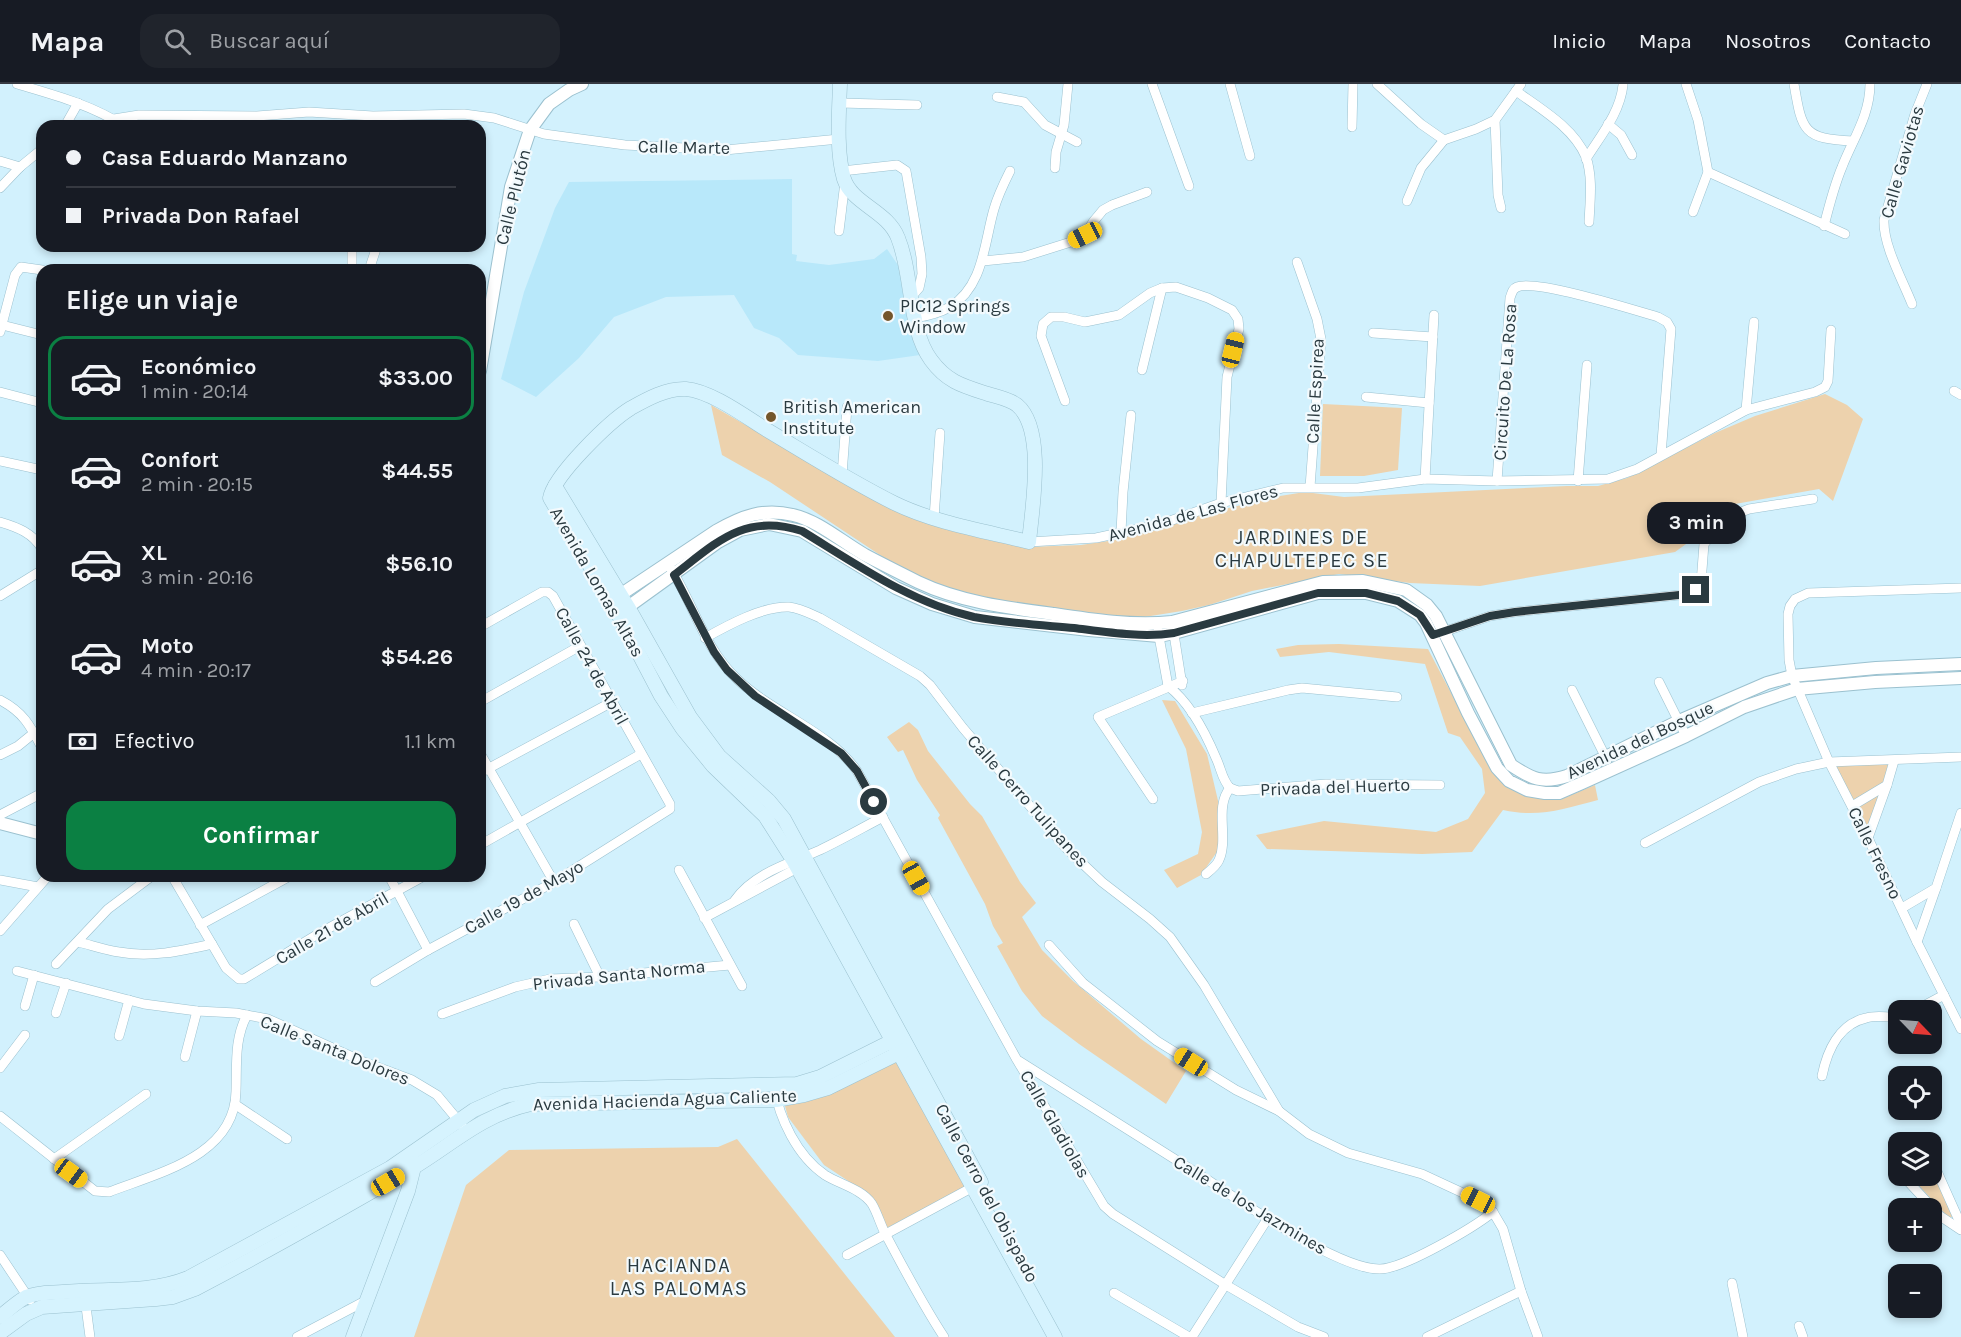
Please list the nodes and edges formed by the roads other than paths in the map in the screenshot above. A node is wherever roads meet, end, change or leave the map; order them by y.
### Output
1 (17, 84) edge
2 (582, 84) edge
3 (840, 84) edge
4 (1068, 84) edge
5 (1152, 84) edge
6 (1230, 84) edge
7 (1353, 84) edge
8 (1377, 84) edge
9 (1623, 84) edge
10 (1686, 84) edge
11 (1794, 84) edge
12 (1870, 84) edge
13 (1927, 84) edge
14 (1519, 88) edge
15 (997, 97) dead end
16 (78, 103) junction
17 (840, 103) junction
18 (917, 105) dead end
19 (114, 119) joint
20 (68, 120) edge
21 (1495, 120) junction
22 (1608, 124) junction
23 (1352, 127) dead end
24 (530, 130) junction
25 (1062, 135) junction
26 (839, 139) junction
27 (1444, 140) junction
28 (1853, 141) junction
29 (1077, 142) dead end
30 (36, 154) edge
31 (1632, 155) dead end
32 (1251, 156) dead end
33 (1586, 159) junction
34 (0, 161) edge
35 (20, 167) junction
36 (1055, 168) dead end
37 (1010, 171) dead end
38 (1708, 172) junction
39 (844, 177) junction
40 (1189, 186) dead end
41 (0, 188) edge
42 (1147, 192) dead end
43 (1407, 201) dead end
44 (1502, 208) dead end
45 (1693, 212) dead end
46 (1589, 222) dead end
47 (1824, 226) junction
48 (839, 231) dead end
49 (1845, 234) dead end
50 (983, 261) junction
51 (1297, 262) dead end
52 (36, 269) edge
53 (1162, 288) junction
54 (912, 296) junction
55 (1912, 304) dead end
56 (1434, 315) dead end
57 (915, 318) junction
58 (1754, 322) dead end
59 (1, 328) edge
60 (1830, 330) dead end
61 (1374, 333) dead end
62 (36, 334) edge
63 (486, 336) edge
64 (1433, 337) junction
65 (1587, 365) dead end
66 (1142, 370) dead end
67 (0, 392) edge
68 (1366, 397) dead end
69 (1065, 400) dead end
70 (36, 401) edge
71 (1429, 403) junction
72 (847, 407) dead end
73 (1746, 410) junction
74 (1131, 415) dead end
75 (940, 433) dead end
76 (1661, 455) junction
77 (0, 461) edge
78 (36, 469) edge
79 (842, 475) junction
80 (1425, 479) junction
81 (1497, 481) junction
82 (1578, 481) junction
83 (555, 486) joint
84 (1310, 487) junction
85 (1813, 499) dead end
86 (1221, 503) junction
87 (934, 518) junction
88 (0, 522) edge
89 (1121, 532) junction
90 (36, 542) edge
91 (1029, 542) junction
92 (671, 569) junction
93 (36, 574) edge
94 (1961, 588) edge
95 (0, 596) edge
96 (615, 598) junction
97 (623, 611) junction
98 (486, 624) edge
99 (1173, 628) junction
100 (1158, 629) junction
101 (1438, 634) junction
102 (705, 638) junction
103 (580, 646) junction
104 (1961, 664) edge
105 (1792, 676) junction
106 (1961, 678) edge
107 (1183, 681) junction
108 (1659, 682) dead end
109 (1168, 686) junction
110 (1797, 689) junction
111 (1572, 690) dead end
112 (1182, 697) junction
113 (1396, 697) dead end
114 (486, 699) edge
115 (0, 700) edge
116 (612, 702) junction
117 (1192, 713) junction
118 (1679, 722) junction
119 (34, 733) junction
120 (1686, 736) junction
121 (36, 737) edge
122 (641, 754) junction
123 (0, 755) edge
124 (1606, 757) junction
125 (1961, 757) edge
126 (1894, 761) junction
127 (1829, 762) junction
128 (486, 770) edge
129 (1612, 771) junction
130 (486, 774) edge
131 (1440, 785) dead end
132 (1887, 785) junction
133 (1230, 788) junction
134 (36, 796) edge
135 (1153, 799) dead end
136 (1852, 806) junction
137 (670, 809) joint
138 (1961, 813) edge
139 (0, 815) edge
140 (883, 817) junction
141 (520, 823) junction
142 (0, 824) edge
143 (36, 833) edge
144 (1868, 838) junction
145 (486, 842) edge
146 (1645, 843) dead end
147 (800, 861) junction
148 (679, 870) dead end
149 (1206, 874) dead end
150 (0, 880) edge
151 (43, 882) edge
152 (144, 882) edge
153 (175, 882) edge
154 (279, 882) edge
155 (392, 882) edge
156 (413, 882) edge
157 (554, 882) junction
158 (38, 887) junction
159 (1936, 888) junction
160 (397, 891) junction
161 (1902, 908) junction
162 (704, 918) junction
163 (574, 924) dead end
164 (200, 925) junction
165 (0, 931) edge
166 (78, 942) junction
167 (1917, 942) junction
168 (212, 944) junction
169 (1049, 945) dead end
170 (428, 950) junction
171 (56, 964) dead end
172 (730, 964) junction
173 (17, 971) dead end
174 (34, 975) junction
175 (600, 977) junction
176 (375, 982) dead end
177 (66, 983) junction
178 (742, 986) dead end
179 (1944, 995) junction
180 (129, 1000) junction
181 (1935, 1000) edge
182 (1961, 1004) edge
183 (25, 1006) dead end
184 (1950, 1008) junction
185 (197, 1011) junction
186 (56, 1013) dead end
187 (442, 1014) dead end
188 (247, 1015) junction
189 (1888, 1018) edge
190 (1961, 1029) edge
191 (25, 1035) dead end
192 (119, 1036) dead end
193 (901, 1045) junction
194 (185, 1058) dead end
195 (1017, 1060) junction
196 (0, 1068) edge
197 (1822, 1076) dead end
198 (774, 1086) junction
199 (146, 1094) dead end
200 (776, 1100) junction
201 (236, 1105) junction
202 (1279, 1112) junction
203 (0, 1116) edge
204 (463, 1125) junction
205 (287, 1140) dead end
206 (54, 1159) junction
207 (412, 1161) junction
208 (1942, 1183) edge
209 (1913, 1186) edge
210 (973, 1187) junction
211 (1492, 1212) junction
212 (1268, 1218) junction
213 (1961, 1228) edge
214 (885, 1234) junction
215 (0, 1255) edge
216 (847, 1255) dead end
217 (1732, 1283) dead end
218 (1226, 1285) junction
219 (1521, 1291) junction
220 (1114, 1293) dead end
221 (28, 1296) junction
222 (85, 1297) junction
223 (367, 1300) junction
224 (36, 1309) junction
225 (0, 1317) edge
226 (1799, 1326) dead end
227 (0, 1333) edge
228 (1059, 1335) edge
229 (90, 1337) edge
230 (297, 1337) edge
231 (353, 1337) edge
232 (944, 1337) edge
233 (1191, 1337) edge
234 (1324, 1337) edge
235 (1427, 1337) edge
236 (1538, 1337) edge
237 (1743, 1337) edge
238 (1803, 1337) edge

1 - 16 street
2 - 24 street, Calle Plutón
3 - 17 main road
4 - 25 street
5 - 40 street
6 - 32 street
7 - 23 street
8 - 27 street
9 - 22 street
10 - 38 street
11 - 28 street
12 - 28 street
13 - 55 street, Calle Gaviotas
14 - 21 street
14 - 33 street
15 - 25 street
16 - 19 street
16 - 20 street
17 - 18 street
17 - 26 main road
19 - 24 street, Calle Marte
21 - 27 street
21 - 44 street
22 - 31 street
22 - 33 street
24 - 26 street, Calle Marte
24 - 63 street, Calle Plutón
25 - 29 street
25 - 36 street
26 - 39 main road
27 - 43 street
28 - 47 street
30 - 35 street
33 - 46 street
34 - 35 street
35 - 41 street
37 - 50 street
38 - 45 street
38 - 47 street
39 - 48 street
39 - 54 main road
39 - 54 street
42 - 50 street
47 - 49 street
50 - 57 street
51 - 84 street, Calle Espirea
52 - 59 street
53 - 66 street
53 - 69 street
53 - 86 street
54 - 57 main road
56 - 64 street
57 - 91 main road
58 - 73 street
59 - 62 street
60 - 73 street, Avenida de Las Flores
61 - 64 street
64 - 71 street
65 - 82 street
67 - 70 street
68 - 71 street
71 - 80 street
72 - 79 street
73 - 76 street, Avenida de Las Flores
74 - 89 street
75 - 87 street
76 - 81 street, Circuito De La Rosa
76 - 82 street, Avenida de Las Flores
77 - 78 street
79 - 83 main road, Avenida de Las Flores
79 - 87 main road, Avenida de Las Flores
80 - 81 street, Avenida de Las Flores
80 - 84 street, Avenida de Las Flores
81 - 82 street, Avenida de Las Flores
83 - 96 main road, Avenida Lomas Altas
84 - 86 street, Avenida de Las Flores
85 - 101 street
86 - 89 street, Avenida de Las Flores
87 - 91 main road, Avenida de Las Flores
88 - 90 street
89 - 91 street, Avenida de Las Flores
92 - 96 street, Avenida del Bosque
92 - 97 street, Avenida del Bosque
92 - 100 street, Avenida del Bosque
92 - 102 street, Calle Gladiolas
93 - 95 street
94 - 105 street, Calle Fresno
96 - 97 main road, Avenida Lomas Altas
97 - 147 main road, Avenida Lomas Altas
98 - 103 street, Calle 24 de Abril
99 - 100 street, Avenida del Bosque
99 - 101 street, Avenida del Bosque
99 - 107 street
100 - 109 street
101 - 124 street, Avenida del Bosque
101 - 129 street, Avenida del Bosque
102 - 140 street, Calle Gladiolas
102 - 202 street, Calle Cerro Tulipanes
103 - 114 street
103 - 116 street, Calle 24 de Abril
104 - 105 street, Avenida del Bosque
105 - 110 street, Calle Fresno
105 - 118 street, Avenida del Bosque
106 - 110 street, Avenida del Bosque
107 - 109 street
107 - 112 street
108 - 118 street
109 - 112 street
109 - 135 street
110 - 120 street, Avenida del Bosque
110 - 127 street, Calle Fresno
111 - 124 street
112 - 117 street
113 - 117 street
115 - 119 street
116 - 122 street, Calle 24 de Abril
116 - 128 street
117 - 133 street
118 - 120 street
118 - 124 street, Avenida del Bosque
119 - 121 street
119 - 123 street
120 - 129 street, Avenida del Bosque
122 - 137 street, Calle 24 de Abril
122 - 141 street
124 - 129 street
125 - 126 street
126 - 127 street
126 - 132 street
127 - 136 street, Calle Fresno
127 - 146 street
130 - 141 street
131 - 133 street, Privada del Huerto
132 - 136 street
132 - 144 street
133 - 149 street
134 - 139 street
136 - 144 street, Calle Fresno
137 - 157 street, Calle 19 de Mayo
138 - 159 street
140 - 147 street
140 - 195 street, Calle Gladiolas
141 - 145 street
141 - 157 street
142 - 143 street
144 - 161 street, Calle Fresno
147 - 162 street
147 - 193 main road, Avenida Lomas Altas
148 - 162 street
150 - 158 street
151 - 158 street
152 - 166 street
153 - 164 street
154 - 164 street
155 - 160 street
156 - 160 street, Calle 21 de Abril
157 - 170 street, Calle 19 de Mayo
158 - 165 street
159 - 161 street
159 - 167 street
160 - 168 street, Calle 21 de Abril
160 - 170 street
161 - 167 street, Calle Fresno
162 - 172 street
163 - 175 street
164 - 168 street
166 - 168 street
166 - 171 street
167 - 179 street, Calle Fresno
169 - 202 street
170 - 176 street, Calle 19 de Mayo
172 - 175 street, Privada Santa Norma
172 - 178 street
173 - 174 street
174 - 177 street
174 - 183 street
175 - 187 street, Privada Santa Norma
177 - 180 street
177 - 186 street
179 - 181 street
179 - 184 street, Calle Fresno
180 - 185 street
180 - 192 street
182 - 184 street
184 - 190 street, Calle Fresno
185 - 188 street
185 - 194 street
188 - 201 street, Calle Santa Dolores
188 - 204 street, Calle Santa Dolores
189 - 197 street
191 - 196 street
193 - 198 main road, Avenida Hacienda Agua Caliente
193 - 200 main road, Avenida Hacienda Agua Caliente
193 - 210 main road, Calle Cerro del Obispado
193 - 228 main road, Calle Cerro del Obispado
195 - 212 street, Calle de los Jazmines
195 - 218 street, Calle Gladiolas
198 - 200 street
198 - 204 main road, Avenida Hacienda Agua Caliente
199 - 206 street
200 - 204 main road, Avenida Hacienda Agua Caliente
200 - 214 street
201 - 205 street
201 - 206 street, Calle Santa Dolores
202 - 211 street
203 - 206 street, Calle Santa Dolores
204 - 207 main road, Avenida Hacienda Agua Caliente
207 - 222 main road, Avenida Hacienda Agua Caliente
207 - 223 main road
208 - 213 street
209 - 213 street
210 - 214 street
210 - 228 main road, Calle Cerro del Obispado
211 - 212 street, Calle de los Jazmines
211 - 219 street
212 - 218 street
214 - 216 street
214 - 232 street
215 - 221 street
217 - 237 street
218 - 233 street
218 - 234 street, Calle Gladiolas
219 - 235 street
219 - 236 street
220 - 233 street
221 - 222 main road, Avenida Hacienda Agua Caliente
221 - 224 street
221 - 225 main road, Avenida Hacienda Agua Caliente
222 - 224 main road, Avenida Hacienda Agua Caliente
222 - 229 street
223 - 230 street
223 - 231 main road
224 - 227 main road, Avenida Hacienda Agua Caliente
226 - 238 street

